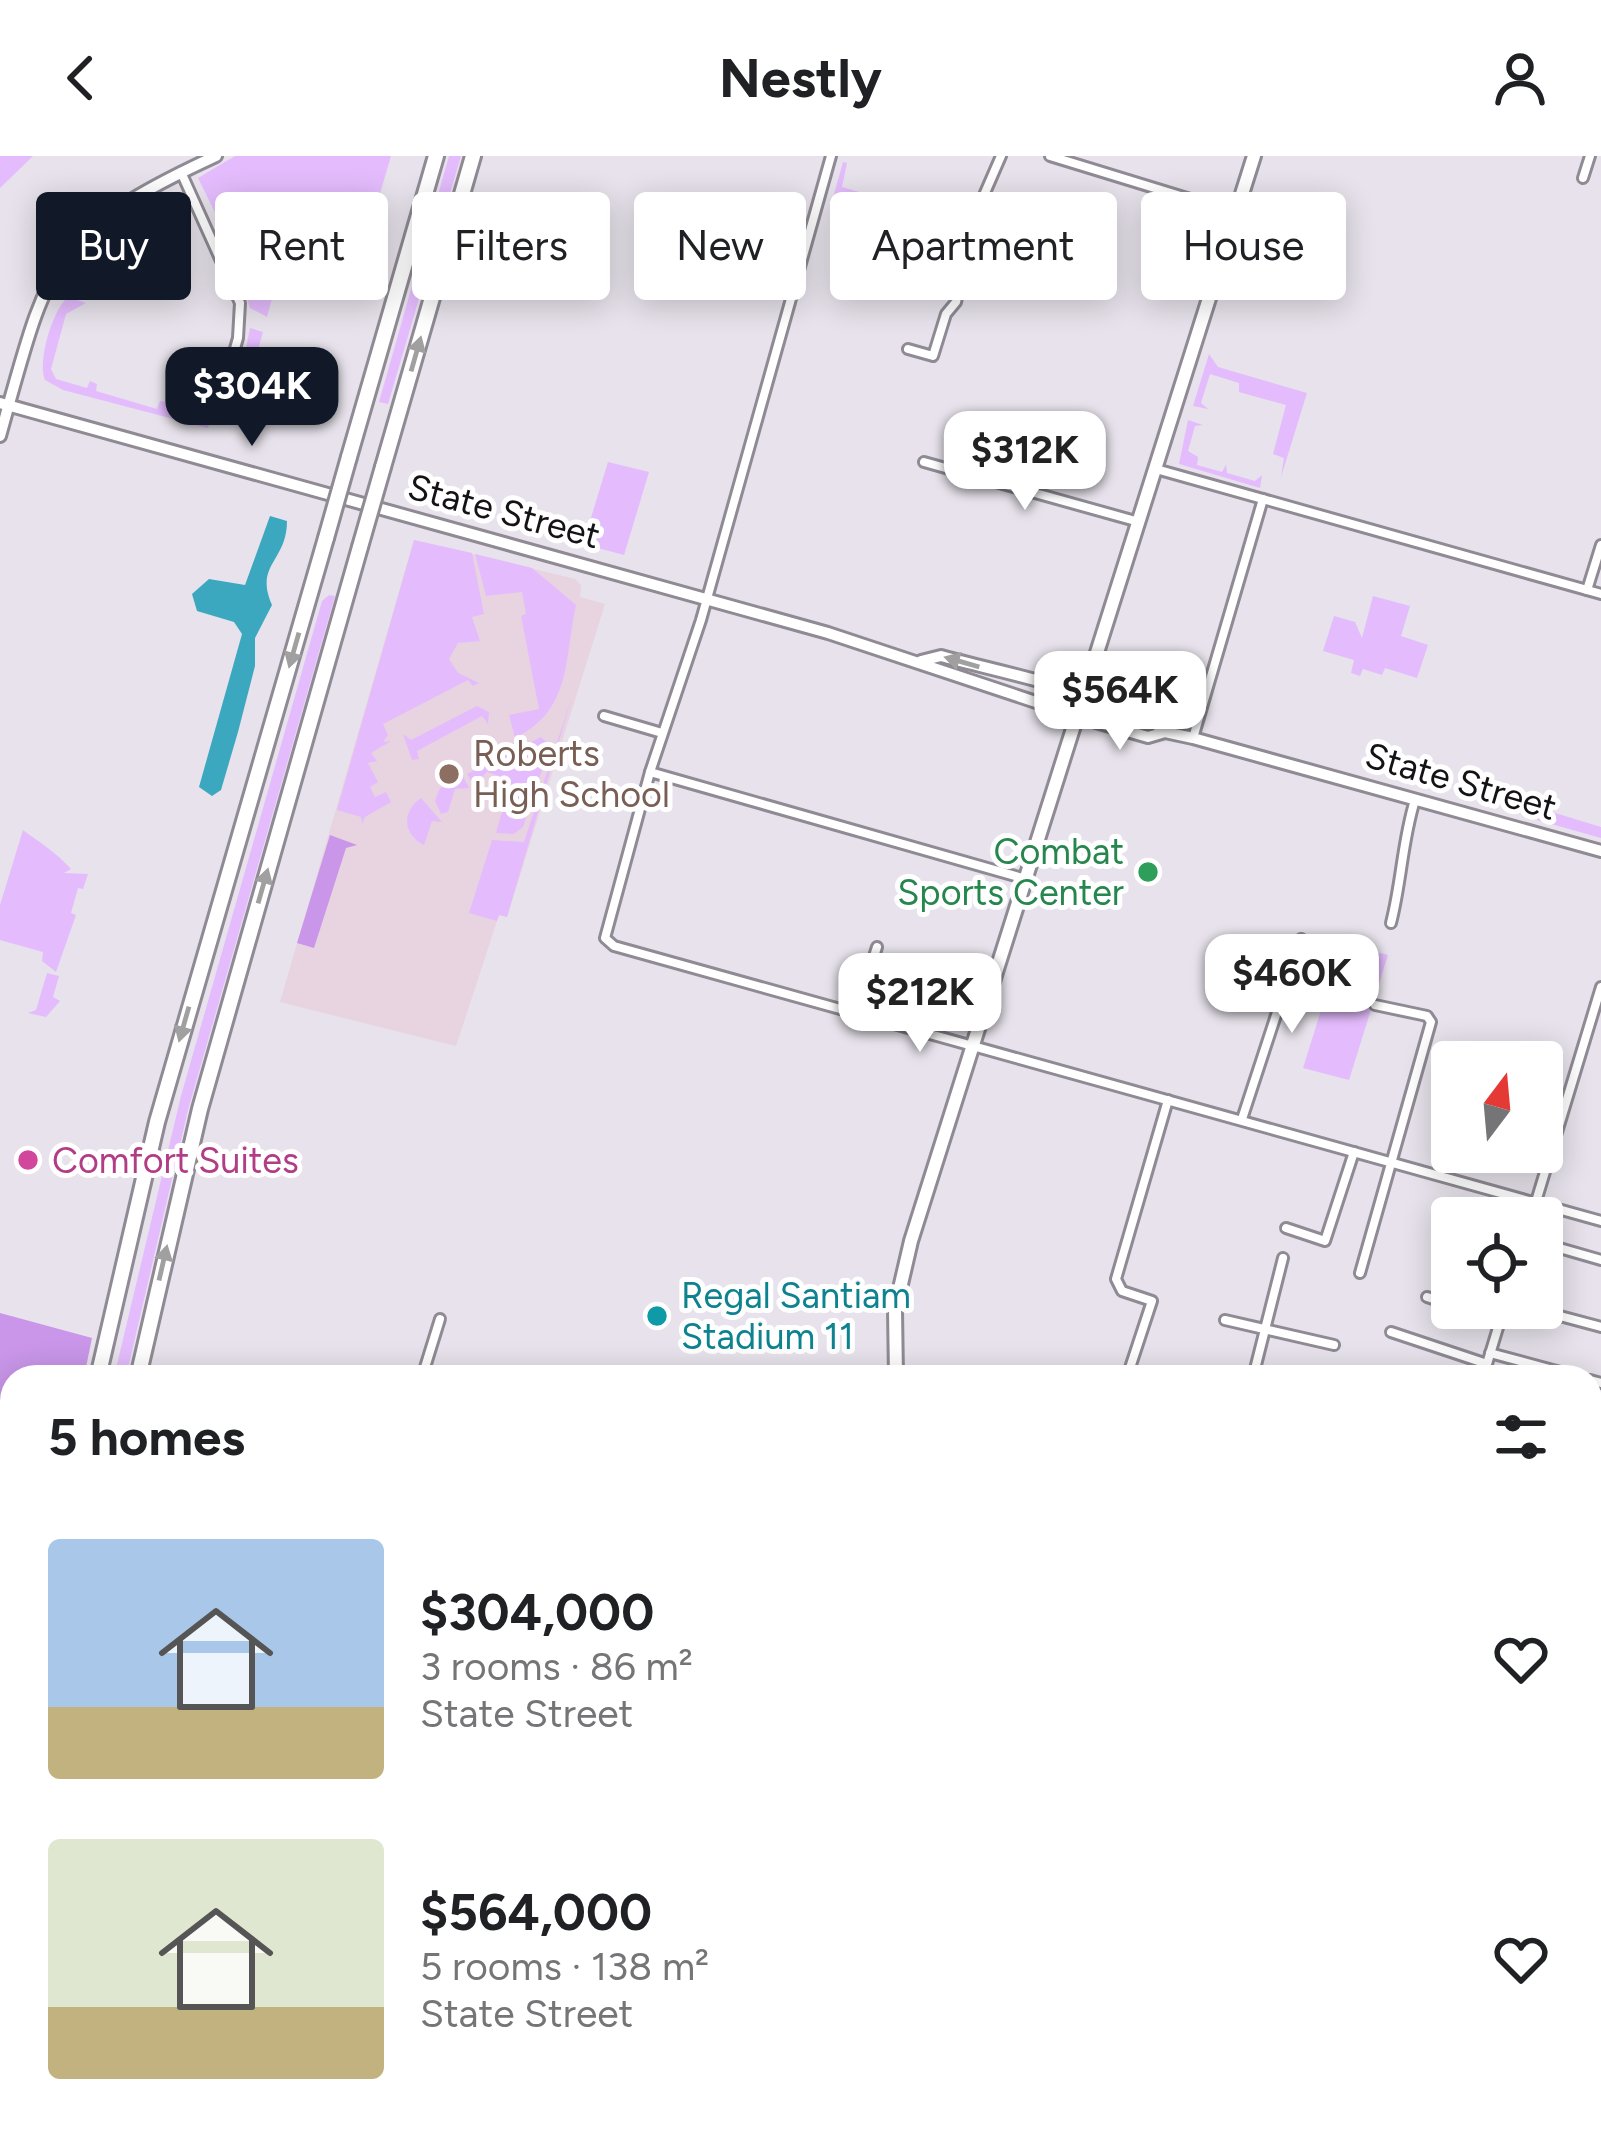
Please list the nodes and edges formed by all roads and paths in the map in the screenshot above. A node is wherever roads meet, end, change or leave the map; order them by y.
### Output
1 (216, 156) edge
2 (436, 156) edge
3 (473, 156) edge
4 (830, 156) edge
5 (1001, 156) edge
6 (1050, 156) edge
7 (1254, 156) edge
8 (1589, 156) edge
9 (181, 172) junction
10 (1583, 178) dead end
11 (1167, 192) edge
12 (1243, 192) edge
13 (1209, 300) edge
14 (908, 349) dead end
15 (222, 394) dead end
16 (4, 405) edge
17 (0, 436) edge
18 (924, 462) dead end
19 (1156, 469) junction
20 (1263, 499) junction
21 (1138, 521) junction
22 (1601, 545) edge
23 (1587, 590) junction
24 (1601, 594) edge
25 (707, 598) junction
26 (921, 661) junction
27 (1084, 697) junction
28 (604, 716) dead end
29 (1078, 716) junction
30 (1166, 732) junction
31 (662, 733) junction
32 (1193, 738) junction
33 (650, 772) junction
34 (1415, 800) junction
35 (1601, 851) edge
36 (1026, 879) junction
37 (1391, 923) dead end
38 (1301, 938) dead end
39 (877, 947) dead end
40 (1601, 987) edge
41 (1375, 1005) dead end
42 (855, 1016) junction
43 (972, 1045) junction
44 (1168, 1100) junction
45 (1243, 1119) junction
46 (1354, 1151) junction
47 (1394, 1163) junction
48 (1518, 1197) edge
49 (1538, 1197) edge
50 (1563, 1210) edge
51 (1601, 1221) edge
52 (1286, 1228) dead end
53 (1563, 1250) edge
54 (1283, 1258) dead end
55 (1601, 1260) edge
56 (1360, 1273) dead end
57 (1427, 1298) dead end
58 (1431, 1299) edge
59 (1563, 1317) edge
60 (440, 1319) dead end
61 (1225, 1320) dead end
62 (1601, 1327) edge
63 (1497, 1329) edge
64 (1260, 1330) junction
65 (1391, 1332) dead end
66 (1334, 1345) dead end
67 (1490, 1353) junction
68 (1486, 1364) joint
69 (101, 1365) edge
70 (141, 1365) edge
71 (426, 1365) edge
72 (895, 1365) edge
73 (1131, 1365) edge
74 (1257, 1365) edge
75 (1534, 1365) edge

1 - 9 main road
2 -> 69 highway, bridge
70 -> 3 highway, bridge
4 - 25 street
5 - 14 street
6 - 11 street
7 - 12 main road
8 - 10 street
9 - 15 street
9 - 16 main road
13 - 19 main road
16 - 17 main road
16 - 25 main road, State Street
18 - 21 street
19 - 20 street
19 - 21 main road
20 - 23 street
20 - 32 street
21 - 27 main road
22 - 23 street
23 - 24 street
25 - 26 main road, State Street
25 - 31 street
27 -> 26 main road, State Street
26 - 29 main road, State Street
27 - 29 main road
27 - 30 main road, State Street
28 - 31 street
29 - 30 main road, State Street
29 - 36 main road
30 - 32 main road, State Street
31 - 33 street
32 - 34 main road, State Street
33 - 36 street
33 - 42 street
34 - 35 main road, State Street
34 - 37 street
36 - 43 main road
38 - 45 street
39 - 42 street
40 - 49 street
41 - 47 street
42 - 43 street
43 - 44 street
43 - 72 main road
44 - 45 street
44 - 73 street
45 - 46 street
46 - 47 street
46 - 52 street
47 - 48 street
47 - 56 street
50 - 51 street
53 - 55 street
54 - 64 street
57 - 58 street
59 - 62 street
60 - 71 street
61 - 64 street
63 - 67 street
64 - 66 street
64 - 74 street
65 - 68 street
67 - 68 street
67 - 75 street

